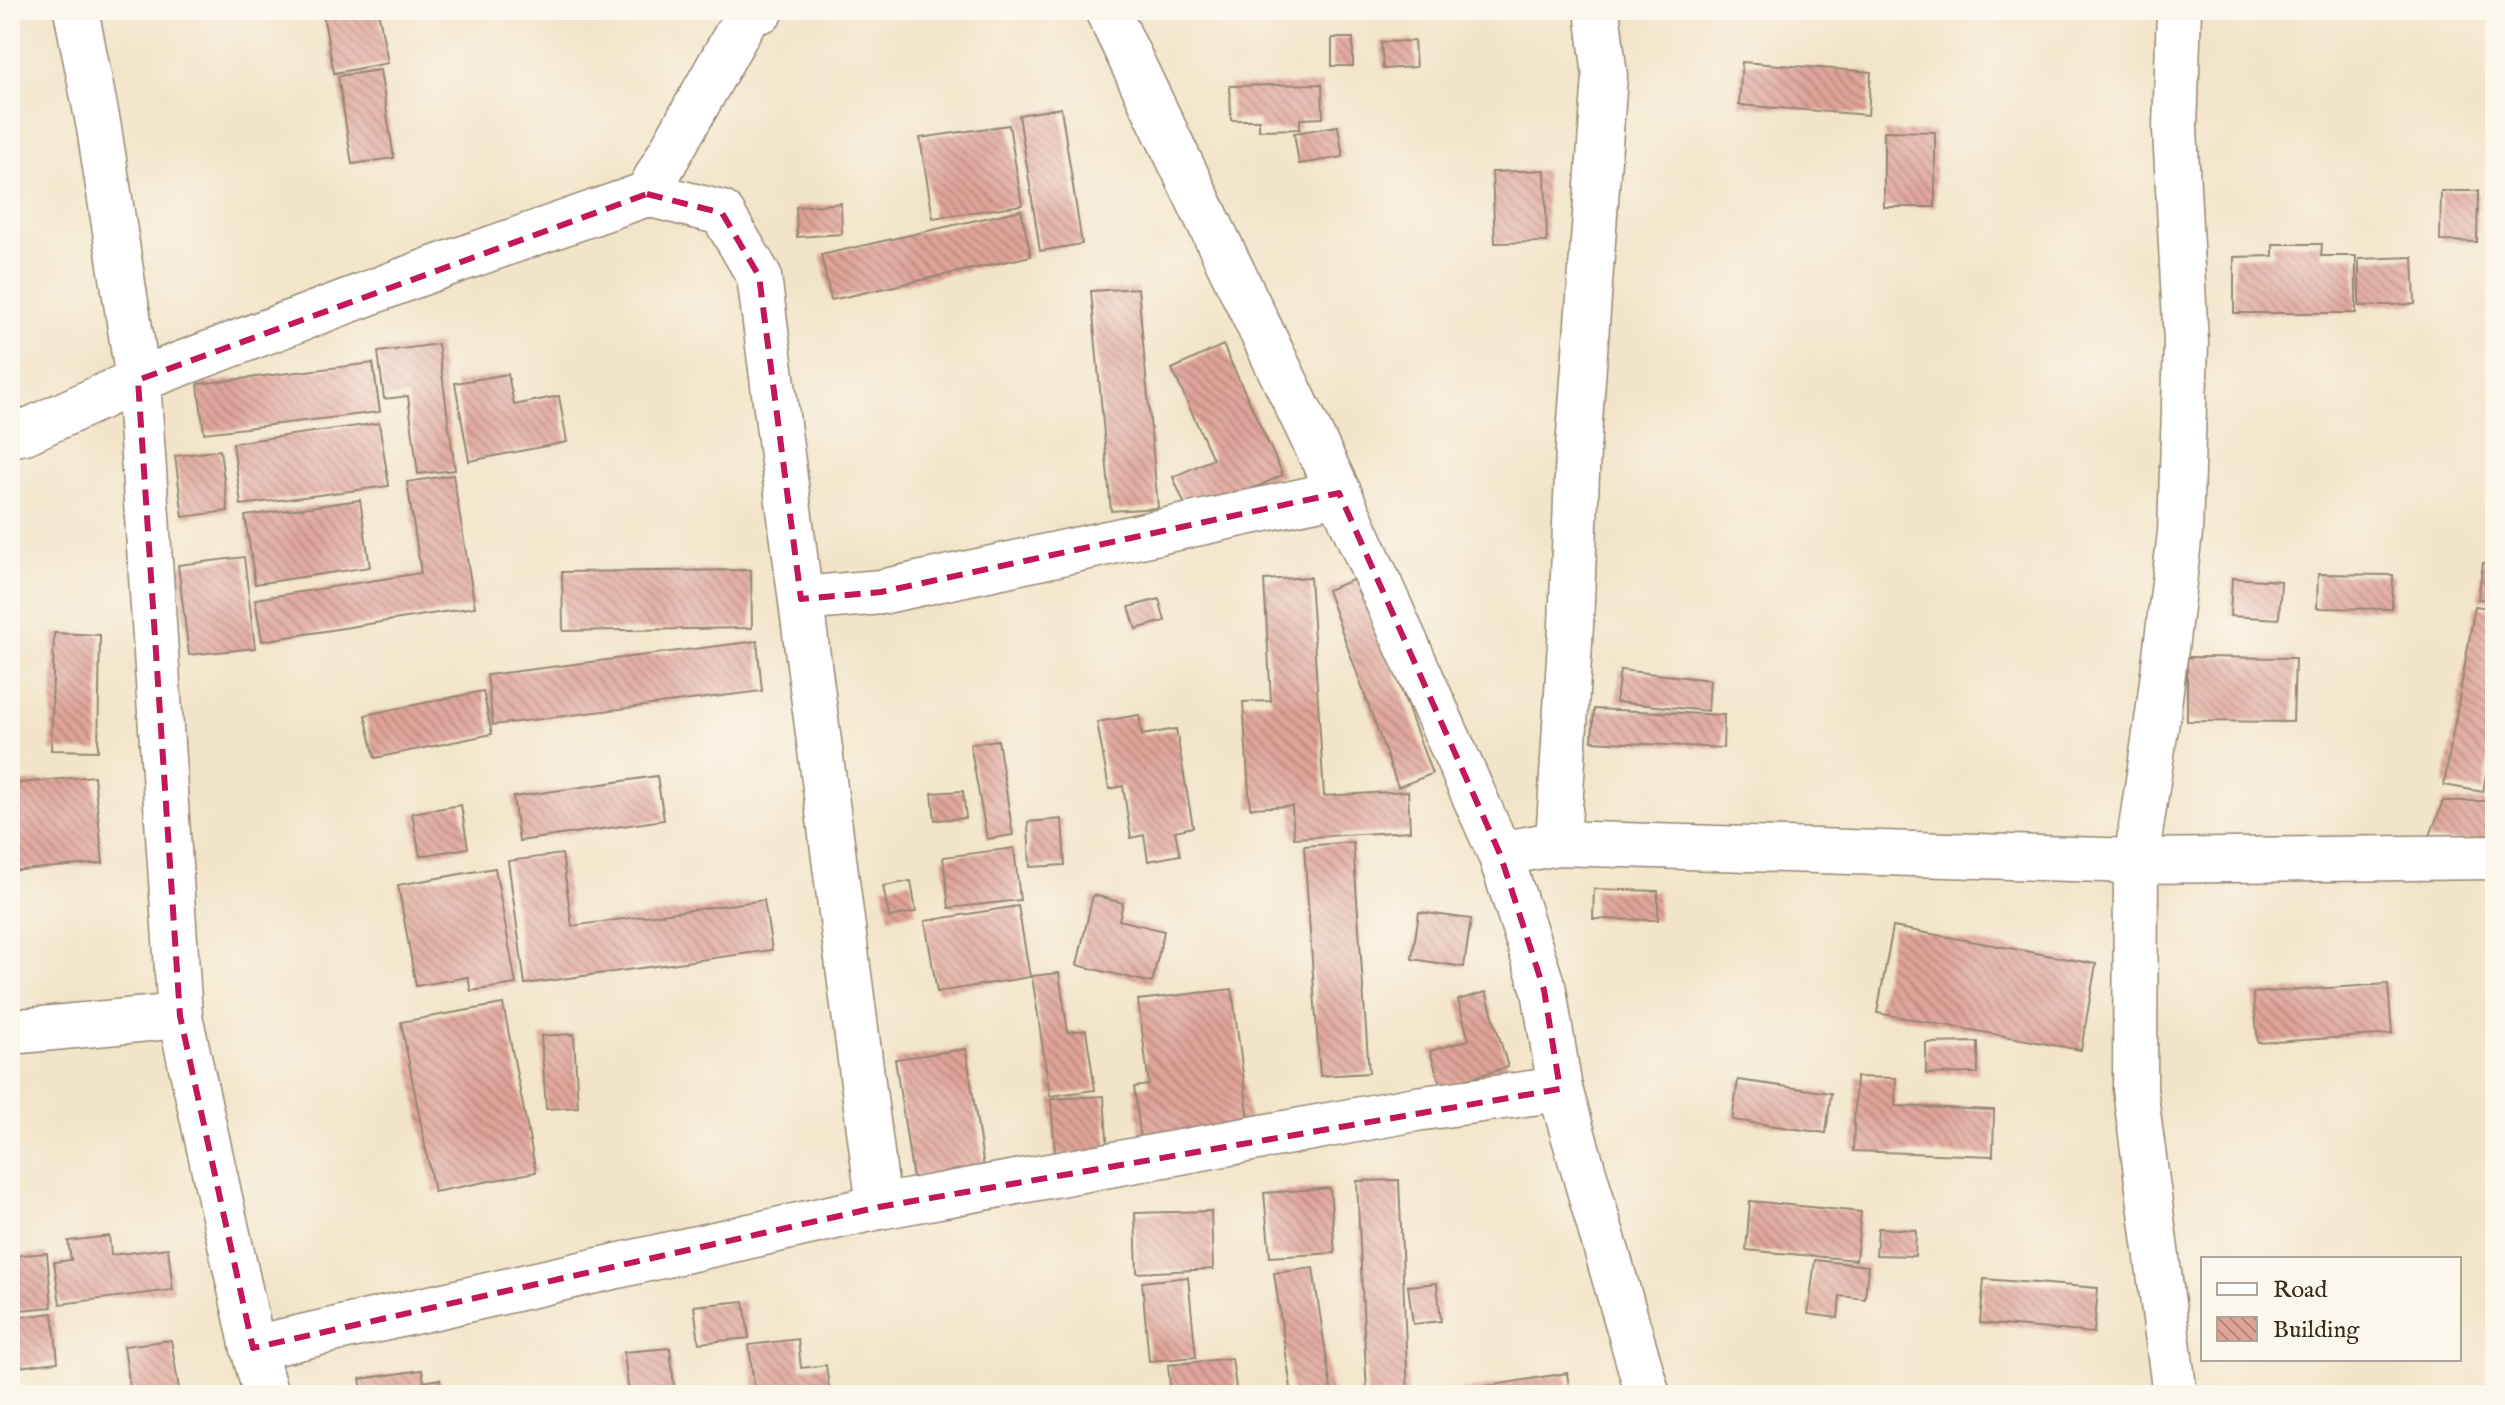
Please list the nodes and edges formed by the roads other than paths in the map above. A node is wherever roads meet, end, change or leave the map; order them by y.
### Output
1 (76, 10) edge
2 (762, 10) edge
3 (1107, 10) edge
4 (1597, 10) edge
5 (2179, 10) edge
6 (647, 194) junction
7 (138, 380) junction
8 (10, 435) edge
9 (1339, 493) junction
10 (801, 599) junction
11 (1558, 843) junction
12 (1500, 854) junction
13 (2495, 857) edge
14 (2136, 861) junction
15 (180, 1016) junction
16 (10, 1032) edge
17 (1560, 1089) junction
18 (879, 1207) junction
19 (253, 1348) junction
20 (266, 1395) edge
21 (1648, 1395) edge
22 (2175, 1395) edge

1 - 7 street
2 - 6 street
3 - 9 street
4 - 11 street
5 - 14 street
6 - 7 street
6 - 10 street
7 - 8 street
7 - 15 street
9 - 10 street
9 - 12 street
10 - 18 street
11 - 12 street
11 - 14 street
12 - 17 street
13 - 14 street
14 - 22 street
15 - 16 street
15 - 19 street
17 - 18 street
17 - 21 street
18 - 19 street
19 - 20 street

